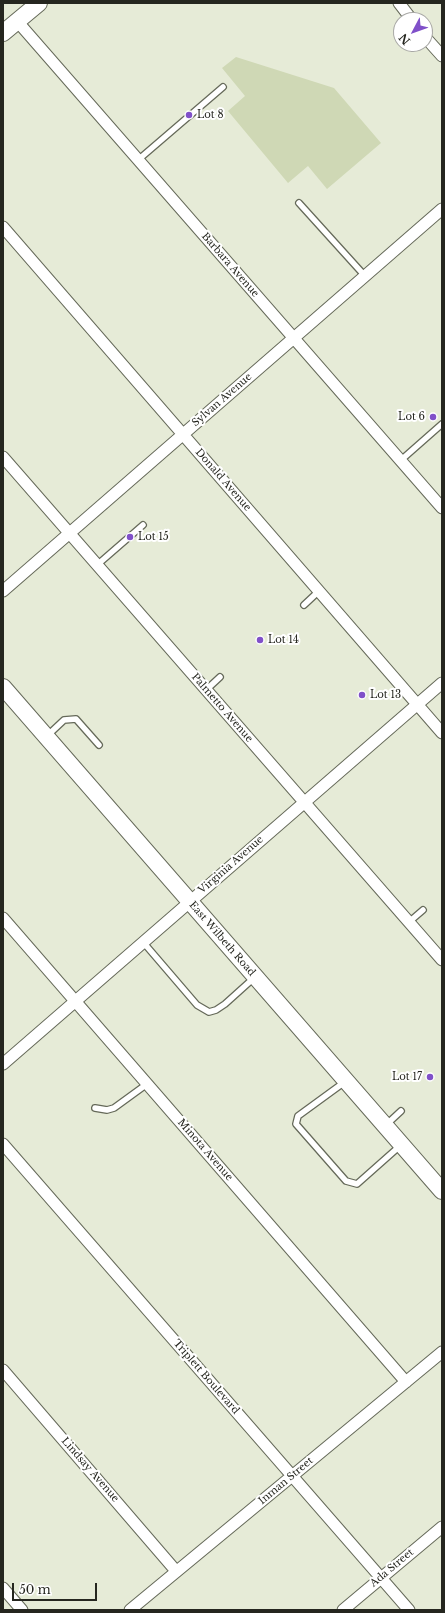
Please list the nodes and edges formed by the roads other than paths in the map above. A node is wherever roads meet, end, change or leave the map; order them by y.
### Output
1 (39, 3) edge
2 (399, 3) edge
3 (406, 12) edge
4 (17, 21) junction
5 (3, 33) edge
6 (433, 46) edge
7 (442, 56) edge
8 (223, 87) dead end
9 (138, 160) junction
10 (300, 203) dead end
11 (442, 209) edge
12 (3, 227) edge
13 (365, 276) junction
14 (293, 337) junction
15 (442, 424) edge
16 (182, 434) junction
17 (3, 457) edge
18 (400, 461) junction
19 (442, 508) edge
20 (143, 525) dead end
21 (70, 533) junction
22 (97, 565) junction
23 (3, 591) edge
24 (319, 591) junction
25 (304, 604) dead end
26 (220, 677) dead end
27 (442, 683) edge
28 (3, 687) edge
29 (206, 690) junction
30 (417, 705) junction
31 (442, 733) edge
32 (46, 737) junction
33 (99, 745) dead end
34 (304, 802) junction
35 (189, 901) junction
36 (423, 910) dead end
37 (3, 918) edge
38 (409, 922) junction
39 (143, 942) junction
40 (442, 960) edge
41 (255, 976) junction
42 (76, 1002) junction
43 (3, 1064) edge
44 (346, 1081) junction
45 (147, 1084) junction
46 (96, 1108) dead end
47 (401, 1111) dead end
48 (385, 1126) junction
49 (3, 1144) edge
50 (401, 1144) junction
51 (442, 1191) edge
52 (442, 1352) edge
53 (3, 1370) edge
54 (406, 1382) junction
55 (292, 1476) junction
56 (442, 1527) edge
57 (176, 1571) junction
58 (381, 1578) junction
59 (3, 1588) edge
60 (22, 1610) edge
61 (130, 1610) edge
62 (342, 1610) edge
63 (409, 1610) edge

1 - 4 main road
2 - 3 street
4 - 5 main road
4 - 9 street, Barbara Avenue
6 - 7 street
8 - 9 lane
9 - 14 street, Barbara Avenue
10 - 13 lane
11 - 13 street, Sylvan Avenue
12 - 16 street, Donald Avenue
13 - 14 street, Sylvan Avenue
14 - 16 street, Sylvan Avenue
14 - 18 street, Barbara Avenue
15 - 18 lane
16 - 21 street, Sylvan Avenue
16 - 24 street, Donald Avenue
17 - 21 street, Palmetto Avenue
18 - 19 street, Barbara Avenue
20 - 22 lane
21 - 22 street, Palmetto Avenue
21 - 23 street, Sylvan Avenue
22 - 29 street, Palmetto Avenue
24 - 25 lane
24 - 30 street, Donald Avenue
26 - 29 lane
27 - 30 street, Virginia Avenue
28 - 32 main road, East Wilbeth Road
29 - 34 street, Palmetto Avenue
30 - 31 street, Donald Avenue
30 - 34 street, Virginia Avenue
32 - 33 lane
32 - 35 main road, East Wilbeth Road
34 - 35 street, Virginia Avenue
34 - 38 street, Palmetto Avenue
35 - 39 street, Virginia Avenue
35 - 41 main road, East Wilbeth Road
36 - 38 lane
37 - 42 street, Minota Avenue
38 - 40 street, Palmetto Avenue
39 - 41 lane
39 - 42 street, Virginia Avenue
41 - 44 main road, East Wilbeth Road
42 - 43 street, Virginia Avenue
42 - 45 street, Minota Avenue
44 - 48 main road, East Wilbeth Road
44 - 50 lane
45 - 46 lane
45 - 54 street, Minota Avenue
47 - 48 lane
48 - 50 main road, East Wilbeth Road
49 - 55 street, Triplett Boulevard
50 - 51 main road, East Wilbeth Road
52 - 54 street, Inman Street
53 - 57 street, Lindsay Avenue
54 - 55 street, Inman Street
55 - 57 street, Inman Street
55 - 58 street, Triplett Boulevard
56 - 58 street, Ada Street
57 - 61 street, Inman Street
58 - 62 street, Ada Street
58 - 63 street, Triplett Boulevard
59 - 60 street

